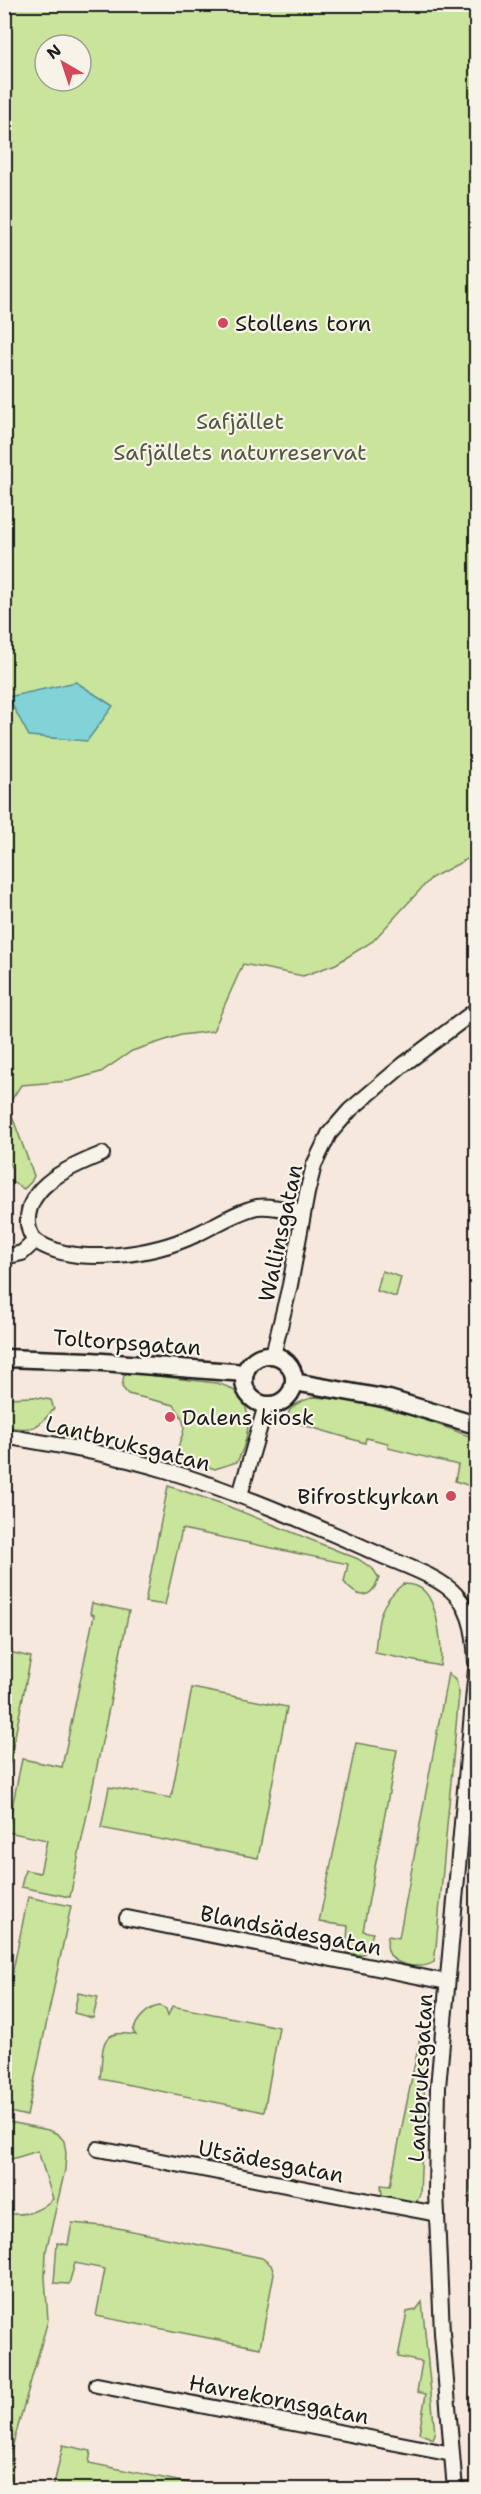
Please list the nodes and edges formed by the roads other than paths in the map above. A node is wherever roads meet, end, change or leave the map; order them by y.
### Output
1 (477, 1010) edge
2 (102, 1154) dead end
3 (303, 1213) junction
4 (35, 1241) junction
5 (4, 1257) edge
6 (273, 1355) junction
7 (4, 1358) edge
8 (245, 1373) junction
9 (294, 1382) junction
10 (266, 1405) junction
11 (477, 1425) edge
12 (4, 1436) edge
13 (240, 1495) junction
14 (477, 1663) edge
15 (477, 1669) edge
16 (127, 1918) dead end
17 (447, 1982) junction
18 (98, 2149) dead end
19 (436, 2214) junction
20 (97, 2385) dead end
21 (452, 2454) junction
22 (455, 2490) edge

1 - 3 street, Wallinsgatan
2 - 4 street
3 - 4 street
3 - 6 street, Wallinsgatan
4 - 5 street
6 - 8 street
6 - 9 street
7 - 8 street, Toltorpsgatan
8 - 10 street
9 - 10 street
9 - 11 street
10 - 13 street
12 - 13 street, Lantbruksgatan
13 - 14 street, Lantbruksgatan
15 - 17 street, Lantbruksgatan
16 - 17 street, Blandsädesgatan
17 - 19 street, Lantbruksgatan
18 - 19 street, Utsädesgatan
19 - 21 street, Lantbruksgatan
20 - 21 street, Havrekornsgatan
21 - 22 street, Lantbruksgatan

